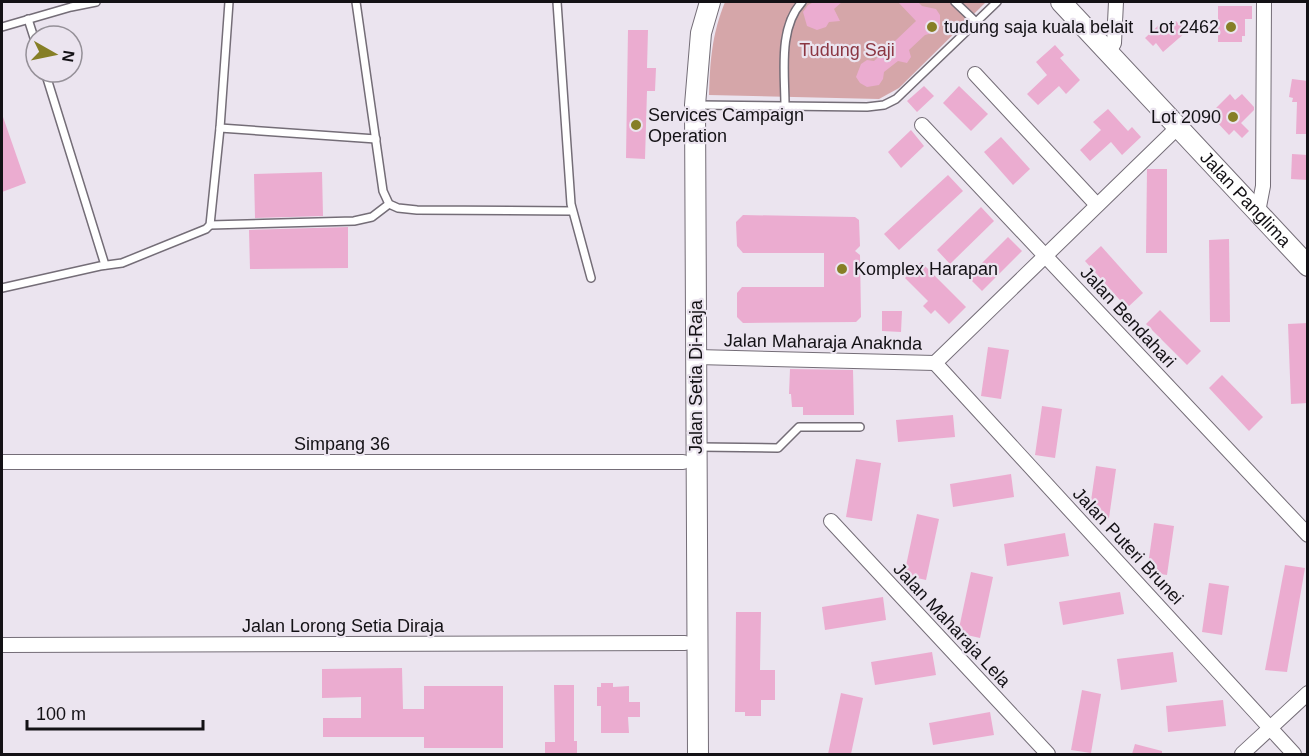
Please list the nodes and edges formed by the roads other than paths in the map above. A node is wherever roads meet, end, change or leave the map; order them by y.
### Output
1 (96, 2) edge
2 (229, 2) edge
3 (356, 2) edge
4 (557, 2) edge
5 (696, 2) edge
6 (710, 2) edge
7 (802, 2) edge
8 (955, 2) edge
9 (997, 2) edge
10 (1061, 2) edge
11 (1116, 2) edge
12 (1264, 2) edge
13 (28, 19) junction
14 (975, 21) junction
15 (30, 24) edge
16 (2, 27) edge
17 (1109, 52) junction
18 (975, 74) dead end
19 (49, 84) edge
20 (695, 105) junction
21 (785, 106) junction
22 (922, 125) dead end
23 (1178, 127) junction
24 (220, 128) junction
25 (376, 139) junction
26 (389, 204) junction
27 (1097, 205) junction
28 (572, 211) junction
29 (1258, 212) junction
30 (210, 225) junction
31 (1046, 256) junction
32 (105, 266) junction
33 (1308, 266) edge
34 (591, 278) dead end
35 (2, 288) edge
36 (696, 357) junction
37 (935, 363) junction
38 (860, 427) dead end
39 (697, 447) junction
40 (2, 462) edge
41 (683, 462) junction
42 (831, 521) dead end
43 (1308, 535) edge
44 (685, 643) junction
45 (2, 645) edge
46 (1308, 693) edge
47 (1270, 728) junction
48 (685, 754) edge
49 (698, 754) edge
50 (1047, 754) edge
51 (1242, 754) edge
52 (1294, 754) edge

1 - 13 lane
2 - 24 lane
3 - 25 lane
4 - 28 lane
5 - 41 main road, Jalan Setia Di-Raja
6 - 20 main road, Jalan Setia Di-Raja
7 - 21 lane
8 - 14 lane
9 - 14 lane
10 - 17 main road, Jalan Panglima
11 - 17 street
12 - 29 street
13 - 15 lane
13 - 16 lane
14 - 21 lane
17 - 23 main road, Jalan Panglima
18 - 27 street
19 - 32 lane
20 - 21 lane
20 - 36 main road, Jalan Setia Di-Raja
22 - 31 street, Jalan Bendahari
23 - 27 street, Jalan Maharaja Anaknda
23 - 29 main road, Jalan Panglima
24 - 25 lane
24 - 30 lane
25 - 26 lane
26 - 28 lane
26 - 30 lane
27 - 31 street, Jalan Maharaja Anaknda
28 - 34 lane
29 - 33 main road, Jalan Panglima
30 - 32 lane
31 - 37 street, Jalan Maharaja Anaknda
31 - 43 street, Jalan Bendahari
32 - 35 lane
36 - 37 street, Jalan Maharaja Anaknda
36 - 39 main road, Jalan Setia Di-Raja
37 - 47 street, Jalan Puteri Brunei
38 - 39 lane
39 - 49 main road, Jalan Setia Di-Raja
40 - 41 street, Simpang 36
41 - 44 main road, Jalan Setia Di-Raja
42 - 50 street, Jalan Maharaja Lela
44 - 45 street, Jalan Lorong Setia Diraja
44 - 48 main road, Jalan Setia Di-Raja
46 - 47 street
47 - 51 street
47 - 52 street, Jalan Puteri Brunei

